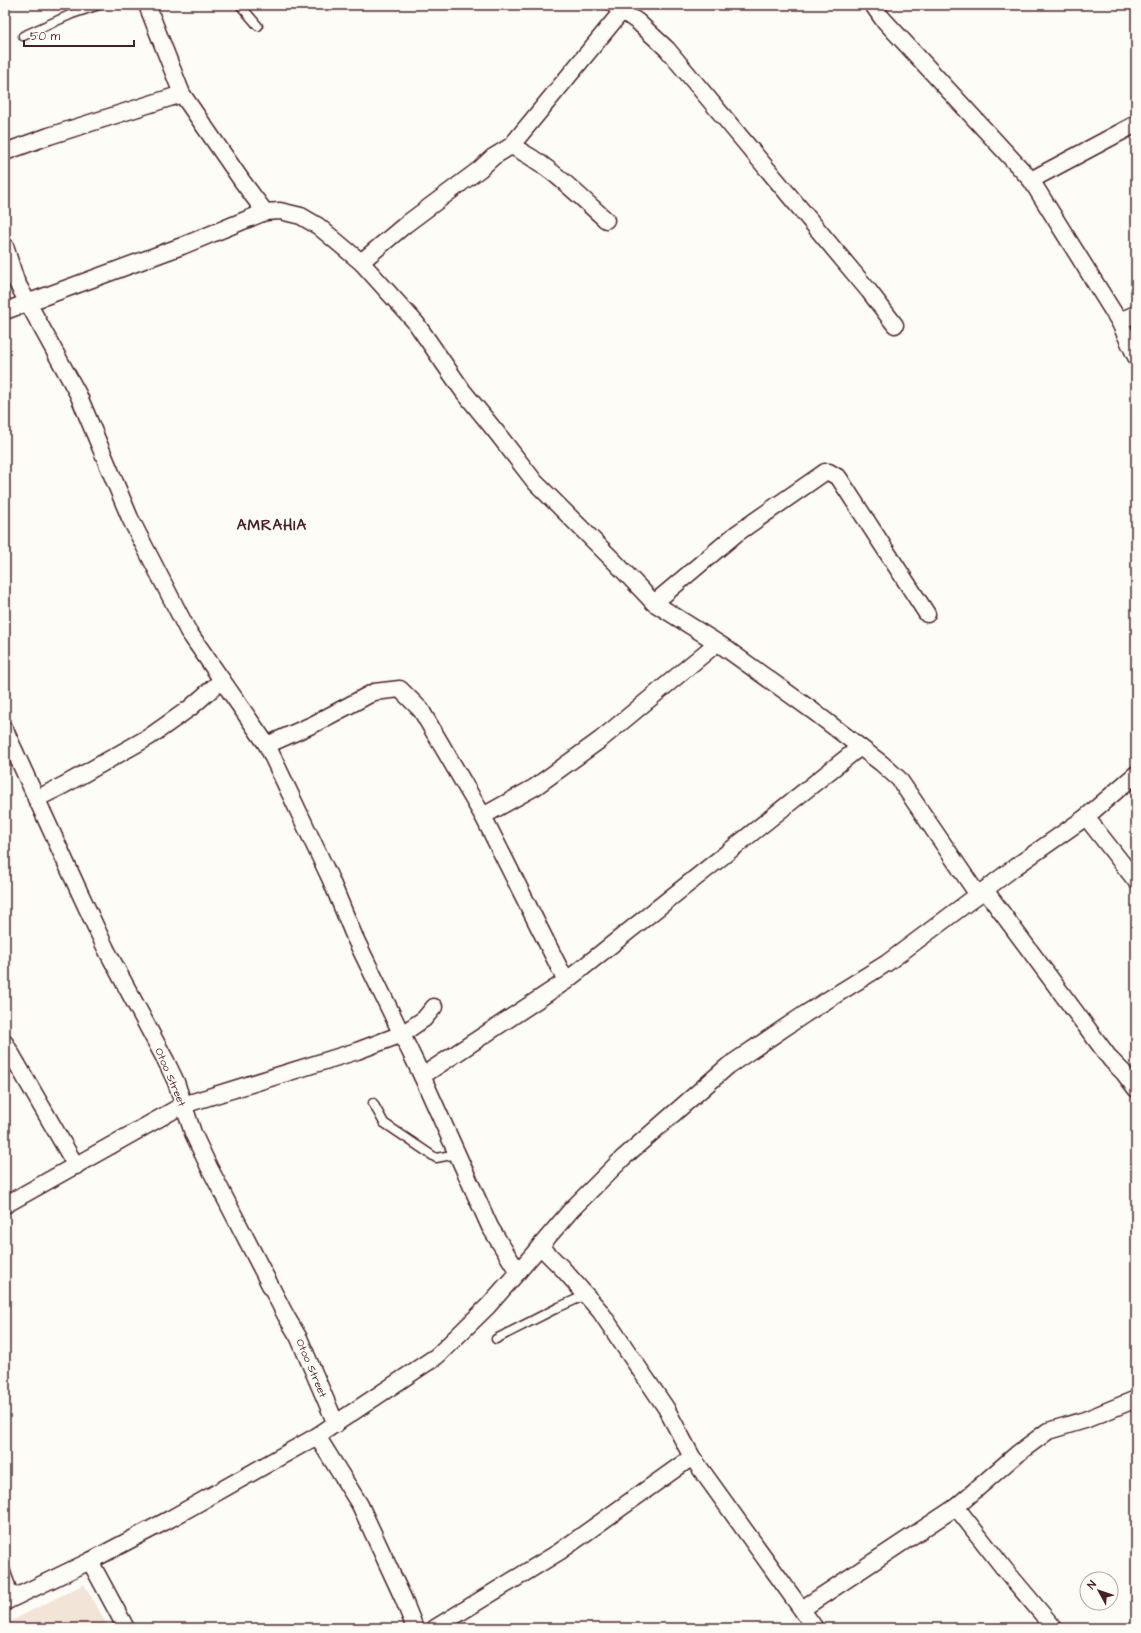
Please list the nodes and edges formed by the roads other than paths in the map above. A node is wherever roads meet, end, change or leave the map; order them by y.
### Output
1 (99, 5) edge
2 (147, 5) edge
3 (240, 5) edge
4 (873, 5) edge
5 (621, 7) edge
6 (258, 26) dead end
7 (23, 36) dead end
8 (182, 94) junction
9 (1136, 124) edge
10 (511, 146) junction
11 (5, 152) edge
12 (1031, 180) junction
13 (266, 212) junction
14 (606, 220) dead end
15 (5, 246) edge
16 (361, 262) junction
17 (27, 303) junction
18 (5, 311) edge
19 (1136, 314) edge
20 (1120, 321) junction
21 (895, 325) dead end
22 (1136, 357) edge
23 (654, 603) junction
24 (927, 614) dead end
25 (717, 643) junction
26 (222, 680) junction
27 (5, 730) edge
28 (267, 745) junction
29 (860, 746) junction
30 (1136, 774) edge
31 (36, 799) junction
32 (483, 816) junction
33 (1086, 817) junction
34 (1136, 881) edge
35 (981, 892) junction
36 (566, 981) junction
37 (434, 1006) dead end
38 (402, 1034) junction
39 (5, 1043) edge
40 (422, 1076) junction
41 (1136, 1089) edge
42 (373, 1104) dead end
43 (183, 1105) junction
44 (457, 1154) junction
45 (76, 1166) junction
46 (5, 1205) edge
47 (540, 1246) junction
48 (518, 1272) junction
49 (586, 1295) junction
50 (496, 1339) dead end
51 (1136, 1399) edge
52 (336, 1424) junction
53 (317, 1436) junction
54 (692, 1457) junction
55 (956, 1507) junction
56 (90, 1561) junction
57 (5, 1570) edge
58 (10, 1599) edge
59 (802, 1609) junction
60 (126, 1628) edge
61 (415, 1628) edge
62 (435, 1628) edge
63 (815, 1628) edge
64 (1054, 1628) edge

1 - 7 lane
2 - 8 street
3 - 6 lane
4 - 12 street
5 - 10 street
5 - 21 street
8 - 11 street
8 - 13 street
9 - 12 street
10 - 14 street
10 - 16 street
12 - 20 street
13 - 16 street
13 - 17 street
15 - 17 street
16 - 23 street
17 - 18 street
17 - 26 street
19 - 20 street
20 - 22 street
23 - 24 street
23 - 25 street
25 - 29 street
25 - 32 street
26 - 28 street
26 - 31 street
27 - 31 street, Otoo Street
28 - 32 street
28 - 38 street
29 - 35 street
29 - 36 street
30 - 33 street
31 - 43 street, Otoo Street
32 - 36 street
33 - 34 street
33 - 35 street
35 - 41 street
35 - 47 street
36 - 40 street
37 - 38 street
38 - 40 street
38 - 43 street
39 - 45 street
40 - 44 street
42 - 44 lane
43 - 45 street
43 - 52 street, Otoo Street
44 - 48 street
45 - 46 street
47 - 48 street
47 - 49 street
48 - 52 street
49 - 50 lane
49 - 54 street
51 - 55 street
52 - 53 street
53 - 56 street
53 - 61 street
54 - 59 street
54 - 62 street
55 - 59 street
55 - 64 street
56 - 58 street
56 - 60 street
57 - 58 lane
59 - 63 street

